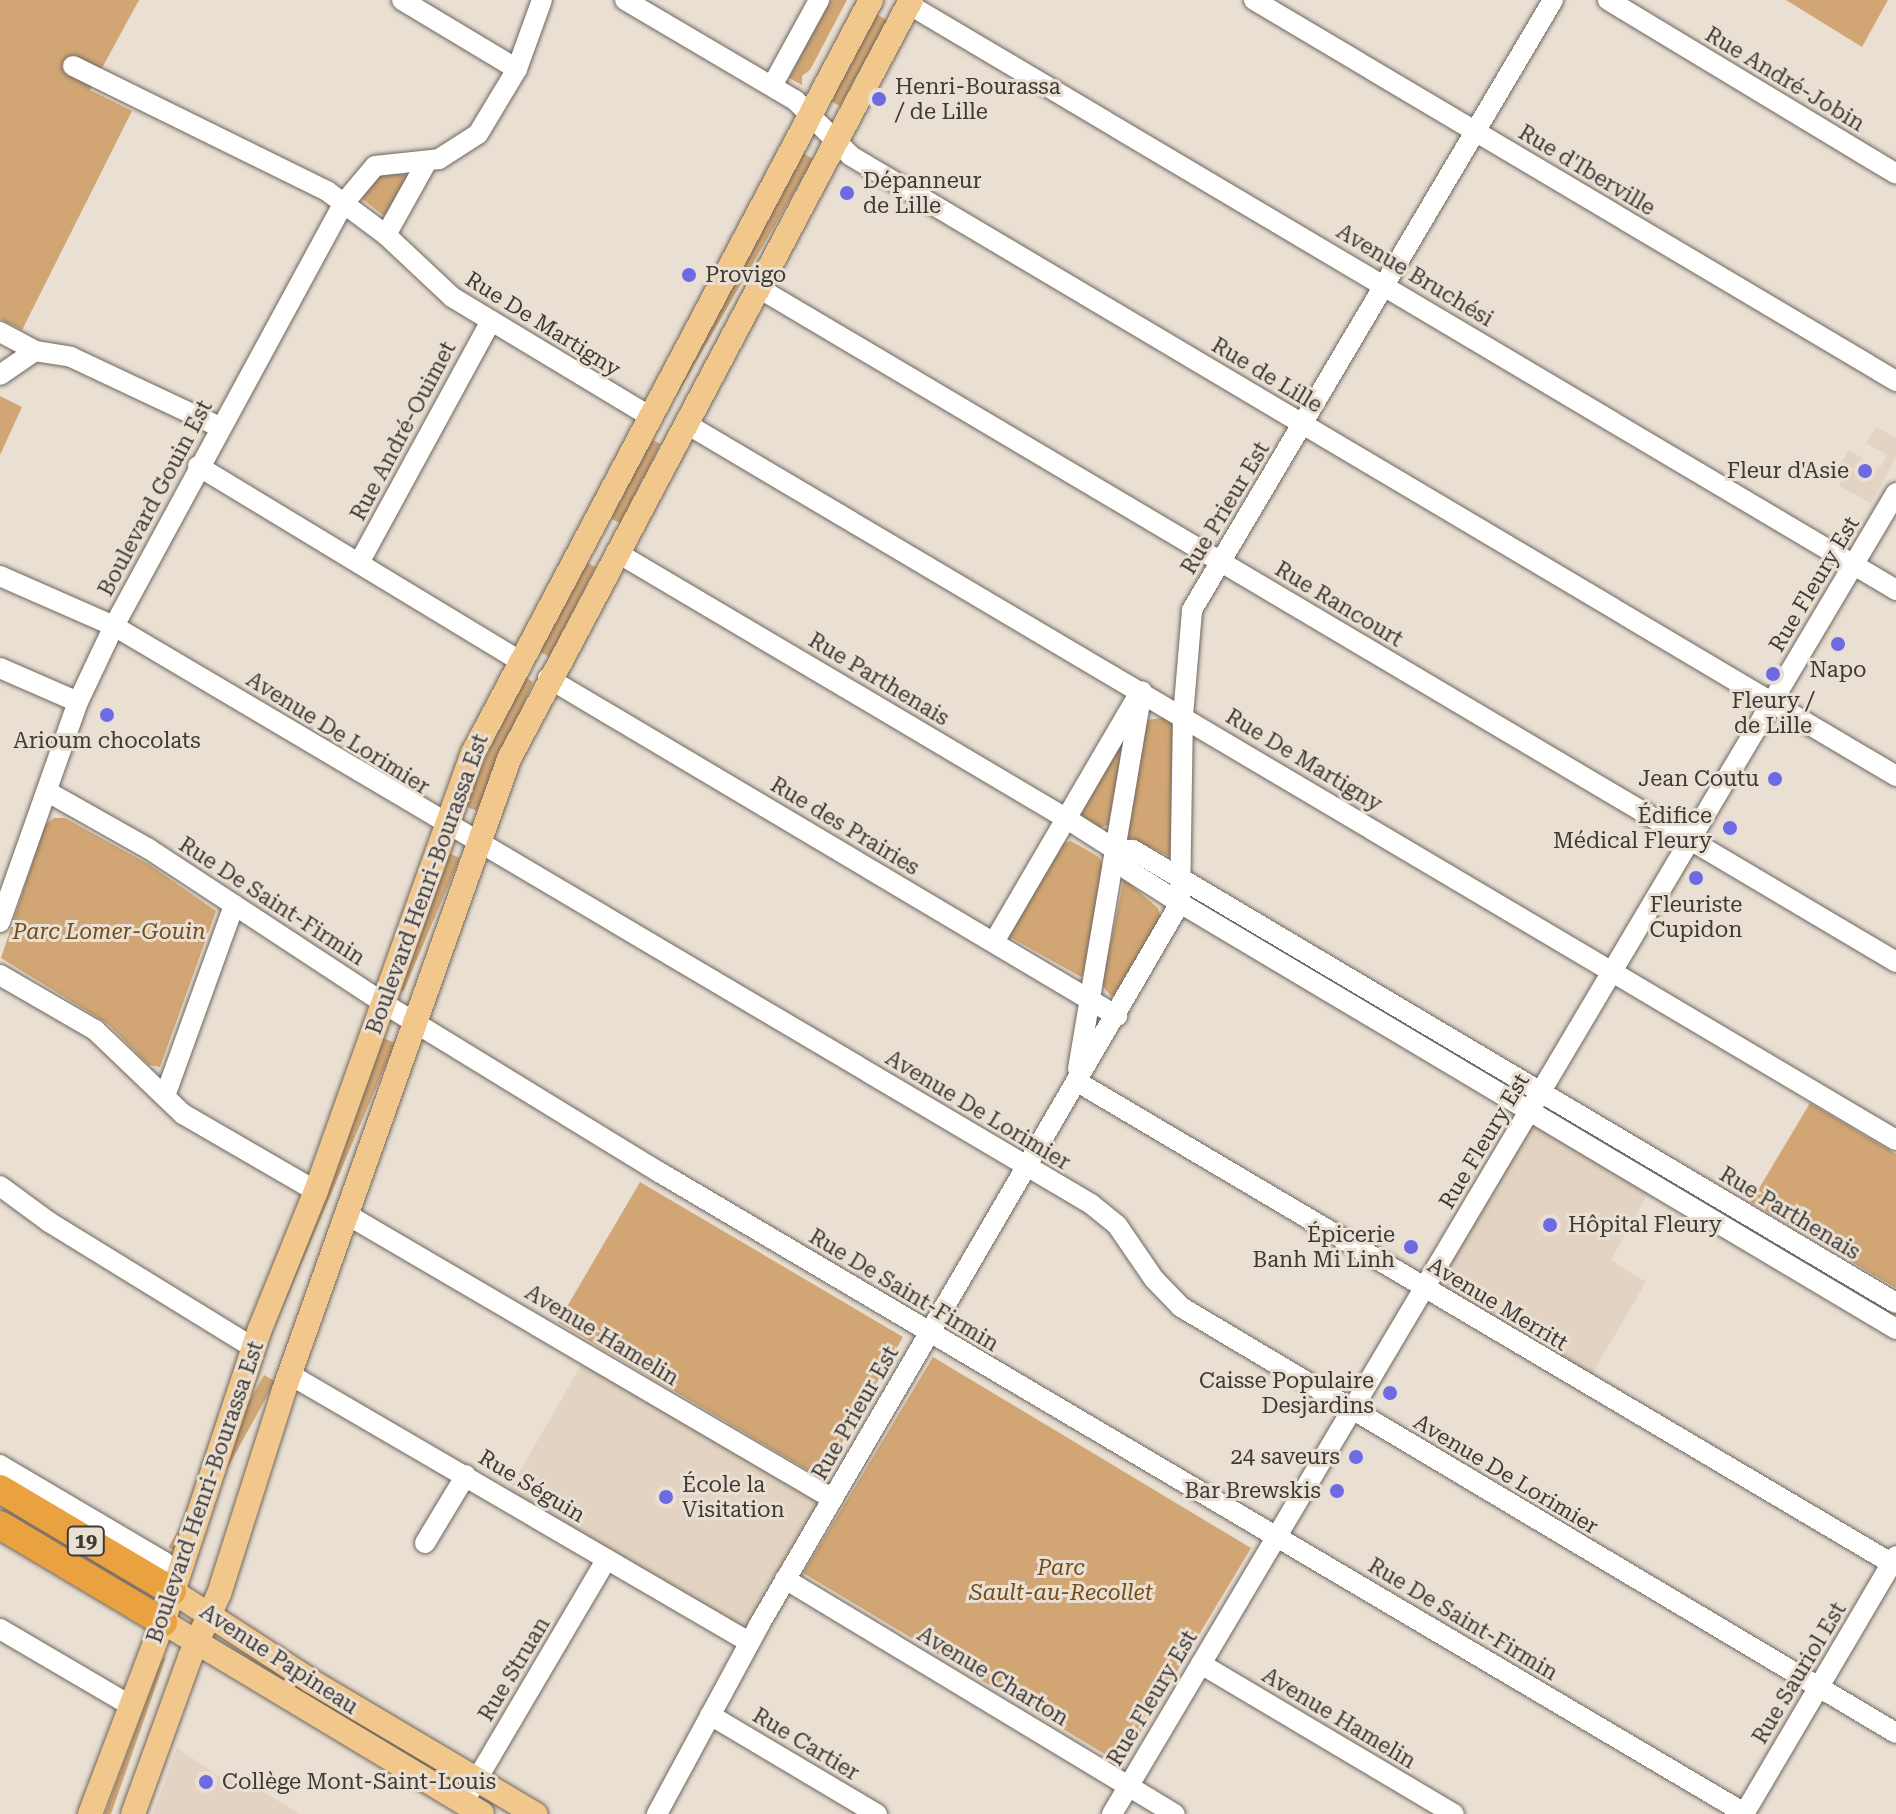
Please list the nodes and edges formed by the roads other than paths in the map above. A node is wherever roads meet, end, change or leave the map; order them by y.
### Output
1 (402, 0) edge
2 (542, 0) edge
3 (625, 0) edge
4 (819, 0) edge
5 (871, 0) edge
6 (1254, 0) edge
7 (1553, 0) edge
8 (1608, 0) edge
9 (910, 2) edge
10 (73, 66) dead end
11 (517, 69) junction
12 (772, 86) junction
13 (809, 115) junction
14 (1475, 131) junction
15 (835, 141) junction
16 (426, 163) junction
17 (1896, 174) edge
18 (344, 203) junction
19 (386, 235) junction
20 (1386, 285) junction
21 (757, 287) junction
22 (490, 323) junction
23 (0, 332) edge
24 (35, 351) junction
25 (0, 375) edge
26 (1896, 381) edge
27 (649, 416) junction
28 (685, 423) junction
29 (1302, 424) junction
30 (220, 427) junction
31 (198, 466) junction
32 (1896, 493) edge
33 (616, 552) junction
34 (1220, 561) junction
35 (359, 563) junction
36 (1853, 565) junction
37 (0, 576) edge
38 (1896, 590) edge
39 (114, 626) junction
40 (518, 660) junction
41 (0, 668) edge
42 (548, 678) junction
43 (1142, 691) junction
44 (78, 702) junction
45 (1771, 702) junction
46 (1183, 716) junction
47 (1896, 776) edge
48 (48, 792) junction
49 (1064, 817) junction
50 (445, 825) junction
51 (478, 839) junction
52 (1690, 839) junction
53 (1116, 850) junction
54 (1180, 879) junction
55 (1180, 903) junction
56 (234, 905) junction
57 (0, 922) edge
58 (994, 942) junction
59 (1896, 962) edge
60 (1612, 971) junction
61 (0, 975) edge
62 (1090, 998) junction
63 (383, 1003) junction
64 (1117, 1016) junction
65 (413, 1022) junction
66 (1076, 1081) junction
67 (1541, 1093) junction
68 (165, 1096) junction
69 (1529, 1112) junction
70 (1597, 1126) junction
71 (1896, 1140) edge
72 (1585, 1145) junction
73 (1659, 1163) junction
74 (1025, 1166) junction
75 (1648, 1182) junction
76 (0, 1186) edge
77 (316, 1191) junction
78 (346, 1214) junction
79 (1425, 1287) junction
80 (1896, 1303) edge
81 (1896, 1329) edge
82 (929, 1332) junction
83 (254, 1348) junction
84 (289, 1374) junction
85 (1352, 1410) junction
86 (0, 1465) edge
87 (466, 1475) junction
88 (0, 1489) edge
89 (833, 1499) junction
90 (0, 1525) edge
91 (1275, 1536) junction
92 (425, 1543) dead end
93 (607, 1559) junction
94 (1895, 1562) edge
95 (785, 1579) junction
96 (172, 1591) junction
97 (210, 1614) junction
98 (163, 1622) junction
99 (0, 1629) edge
100 (749, 1642) junction
101 (196, 1643) junction
102 (1201, 1664) junction
103 (1819, 1687) junction
104 (131, 1706) junction
105 (710, 1715) junction
106 (1896, 1733) edge
107 (476, 1780) junction
108 (1128, 1786) junction
109 (472, 1808) edge
110 (90, 1814) edge
111 (133, 1814) edge
112 (535, 1814) edge
113 (657, 1814) edge
114 (877, 1814) edge
115 (1112, 1814) edge
116 (1175, 1814) edge
117 (1454, 1814) edge
118 (1745, 1814) edge

1 - 11 street
2 - 11 street, Boulevard Gouin Est
3 - 12 street, Rue de Lille
4 - 12 street
5 - 13 main road, Boulevard Henri-Bourassa Est
6 - 14 street, Rue d'Iberville
7 - 14 street, Rue Prieur Est
8 - 17 street, Rue André-Jobin
9 - 15 main road, Boulevard Henri-Bourassa Est
9 - 20 street, Avenue Bruchési
10 - 18 street, Rue De Martigny
11 - 16 street, Boulevard Gouin Est
12 - 13 street, Rue de Lille
13 - 15 street, Rue de Lille
13 - 27 main road, Boulevard Henri-Bourassa Est
14 - 20 street, Rue Prieur Est
14 - 26 street, Rue d'Iberville
15 - 21 main road, Boulevard Henri-Bourassa Est
15 - 29 street, Rue de Lille
16 - 18 street, Boulevard Gouin Est
16 - 19 street
18 - 19 street, Rue De Martigny
18 - 30 street, Boulevard Gouin Est
19 - 22 street, Rue De Martigny
20 - 29 street, Rue Prieur Est
20 - 36 street, Avenue Bruchési
21 - 28 main road, Boulevard Henri-Bourassa Est
21 - 34 street, Rue Rancourt
22 - 27 street, Rue De Martigny
22 - 35 street, Rue André-Ouimet
23 - 24 street
24 - 25 street
24 - 30 street
27 - 40 main road, Boulevard Henri-Bourassa Est
28 - 33 main road, Boulevard Henri-Bourassa Est
28 - 43 street, Rue De Martigny
29 - 34 street, Rue Prieur Est
29 - 45 street, Rue de Lille
30 - 31 street, Boulevard Gouin Est
31 - 35 street
31 - 39 street, Boulevard Gouin Est
32 - 36 street, Rue Fleury Est
33 - 42 main road, Boulevard Henri-Bourassa Est
33 - 49 street, Rue Parthenais
34 - 46 street, Rue Prieur Est
34 - 52 street, Rue Rancourt
35 - 40 street
36 - 38 street, Avenue Bruchési
36 - 45 street, Rue Fleury Est
37 - 39 street, Avenue De Lorimier
39 - 44 street, Boulevard Gouin Est
39 - 50 street, Avenue De Lorimier
40 - 50 main road, Boulevard Henri-Bourassa Est
41 - 44 street
42 - 51 main road, Boulevard Henri-Bourassa Est
42 - 58 street, Rue des Prairies
43 - 46 street, Rue De Martigny
43 - 49 street
43 - 53 street, Rue Prieur Est
44 - 48 street, Boulevard Gouin Est
45 - 47 street, Rue de Lille
45 - 52 street, Rue Fleury Est
46 - 54 street, Rue Prieur Est
46 - 60 street, Rue De Martigny
48 - 56 street, Rue De Saint-Firmin
48 - 57 street, Boulevard Gouin Est
49 - 53 street, Rue Parthenais
49 - 58 street
50 - 51 street, Avenue De Lorimier
50 - 63 main road, Boulevard Henri-Bourassa Est
51 - 65 main road, Boulevard Henri-Bourassa Est
51 - 74 street, Avenue De Lorimier
52 - 59 street, Rue Rancourt
52 - 60 street, Rue Fleury Est
53 - 54 street, Rue Parthenais
53 - 55 street, Rue Parthenais
53 - 62 street, Rue Prieur Est
54 - 55 street, Rue Prieur Est
54 - 67 street, Rue Parthenais
55 - 64 street, Rue Prieur Est
55 - 69 street, Rue Parthenais
56 - 63 street, Rue De Saint-Firmin
56 - 68 street
58 - 62 street, Rue des Prairies
60 - 67 street, Rue Fleury Est
60 - 71 street, Rue De Martigny
61 - 68 street
62 - 64 street, Rue des Prairies
62 - 66 street, Rue Prieur Est
63 - 65 street, Rue De Saint-Firmin
63 - 77 main road, Boulevard Henri-Bourassa Est
64 - 66 street, Rue Prieur Est
65 - 78 main road, Boulevard Henri-Bourassa Est
65 - 82 street, Rue De Saint-Firmin
66 - 74 street, Rue Prieur Est
66 - 79 street, Avenue Merritt
67 - 69 street, Rue Fleury Est
67 - 70 street, Rue Parthenais
68 - 77 street
69 - 72 street, Rue Parthenais
69 - 79 street, Rue Fleury Est
70 - 72 street
70 - 73 street, Rue Parthenais
72 - 75 street, Rue Parthenais
73 - 75 street
73 - 80 street, Rue Parthenais
74 - 82 street, Rue Prieur Est
74 - 85 street, Avenue De Lorimier
75 - 81 street, Rue Parthenais
76 - 83 street
77 - 83 main road, Boulevard Henri-Bourassa Est
78 - 84 main road, Boulevard Henri-Bourassa Est
78 - 89 street, Avenue Hamelin
79 - 85 street, Rue Fleury Est
79 - 94 street, Avenue Merritt
82 - 89 street, Rue Prieur Est
82 - 91 street, Rue De Saint-Firmin
83 - 96 main road, Boulevard Henri-Bourassa Est
84 - 87 street, Rue Séguin
84 - 97 main road, Boulevard Henri-Bourassa Est
85 - 91 street, Rue Fleury Est
85 - 103 street, Avenue De Lorimier
86 - 96 street
87 - 92 street
87 - 93 street, Rue Séguin
88 - 96 highway, 19
89 - 95 street, Rue Prieur Est
90 - 98 highway, 19
91 - 102 street, Rue Fleury Est
91 - 118 street, Rue De Saint-Firmin
93 - 100 street, Rue Séguin
93 - 107 street, Rue Struan
94 - 103 street, Rue Sauriol Est
95 - 100 street, Rue Prieur Est
95 - 108 street, Avenue Charton
96 - 97 main road, Avenue Papineau
96 - 98 main road, Boulevard Henri-Bourassa Est
97 - 101 main road, Boulevard Henri-Bourassa Est
97 - 107 main road, Avenue Papineau
98 - 101 main road, Avenue Papineau
98 - 104 main road, Boulevard Henri-Bourassa Est
99 - 104 street
100 - 105 street, Rue Prieur Est
101 - 109 main road, Avenue Papineau
101 - 111 main road, Boulevard Henri-Bourassa Est
102 - 108 street, Rue Fleury Est
102 - 117 street, Avenue Hamelin
103 - 106 street, Avenue De Lorimier
103 - 118 street, Rue Sauriol Est
104 - 110 main road, Boulevard Henri-Bourassa Est
105 - 113 street, Rue Prieur Est
105 - 114 street, Rue Cartier
107 - 109 street, Rue Struan
107 - 112 main road, Avenue Papineau
108 - 115 street, Rue Fleury Est
108 - 116 street, Avenue Charton

